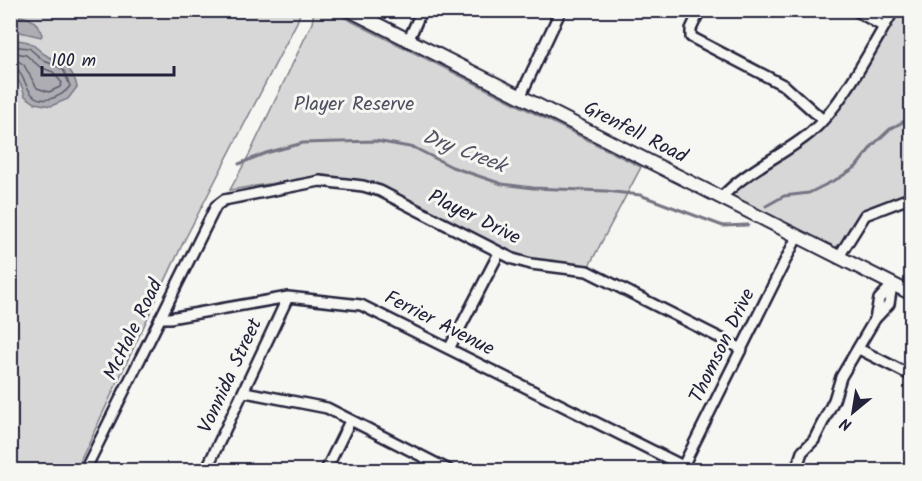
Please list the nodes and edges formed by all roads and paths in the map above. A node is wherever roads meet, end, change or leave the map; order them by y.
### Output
1 (349, 10) edge
2 (422, 10) edge
3 (561, 10) edge
4 (700, 10) edge
5 (855, 10) edge
6 (894, 10) edge
7 (884, 27) junction
8 (408, 41) junction
9 (520, 97) junction
10 (823, 120) junction
11 (912, 197) edge
12 (721, 198) junction
13 (216, 206) joint
14 (797, 237) junction
15 (499, 253) junction
16 (838, 258) junction
17 (905, 291) edge
18 (288, 297) junction
19 (160, 318) junction
20 (449, 349) junction
21 (742, 349) junction
22 (859, 349) junction
23 (912, 376) edge
24 (245, 392) junction
25 (350, 421) junction
26 (682, 468) edge
27 (85, 471) edge
28 (206, 471) edge
29 (326, 471) edge
30 (449, 471) edge
31 (796, 471) edge

1 - 8 main road, Grenfell Road
2 - 8 street
3 - 9 street
4 - 10 street
5 - 7 street
6 - 7 street
7 - 10 street
8 - 9 main road, Grenfell Road
9 - 12 main road, Grenfell Road
10 - 12 street
11 - 16 street
12 - 14 main road, Grenfell Road
13 - 15 street, Player Drive
13 - 19 street, McHale Road
14 - 16 main road, Grenfell Road
14 - 21 street, Thomson Drive
15 - 20 street
15 - 21 street, Player Drive
16 - 17 main road, Grenfell Road
17 - 22 street
18 - 19 street, Ferrier Avenue
18 - 20 street, Ferrier Avenue
18 - 24 street, Vonnida Street
19 - 27 street, McHale Road
20 - 26 street, Ferrier Avenue
21 - 26 street, Thomson Drive
22 - 23 street
22 - 31 street
24 - 25 street
24 - 28 street, Vonnida Street
25 - 29 street
25 - 30 street

